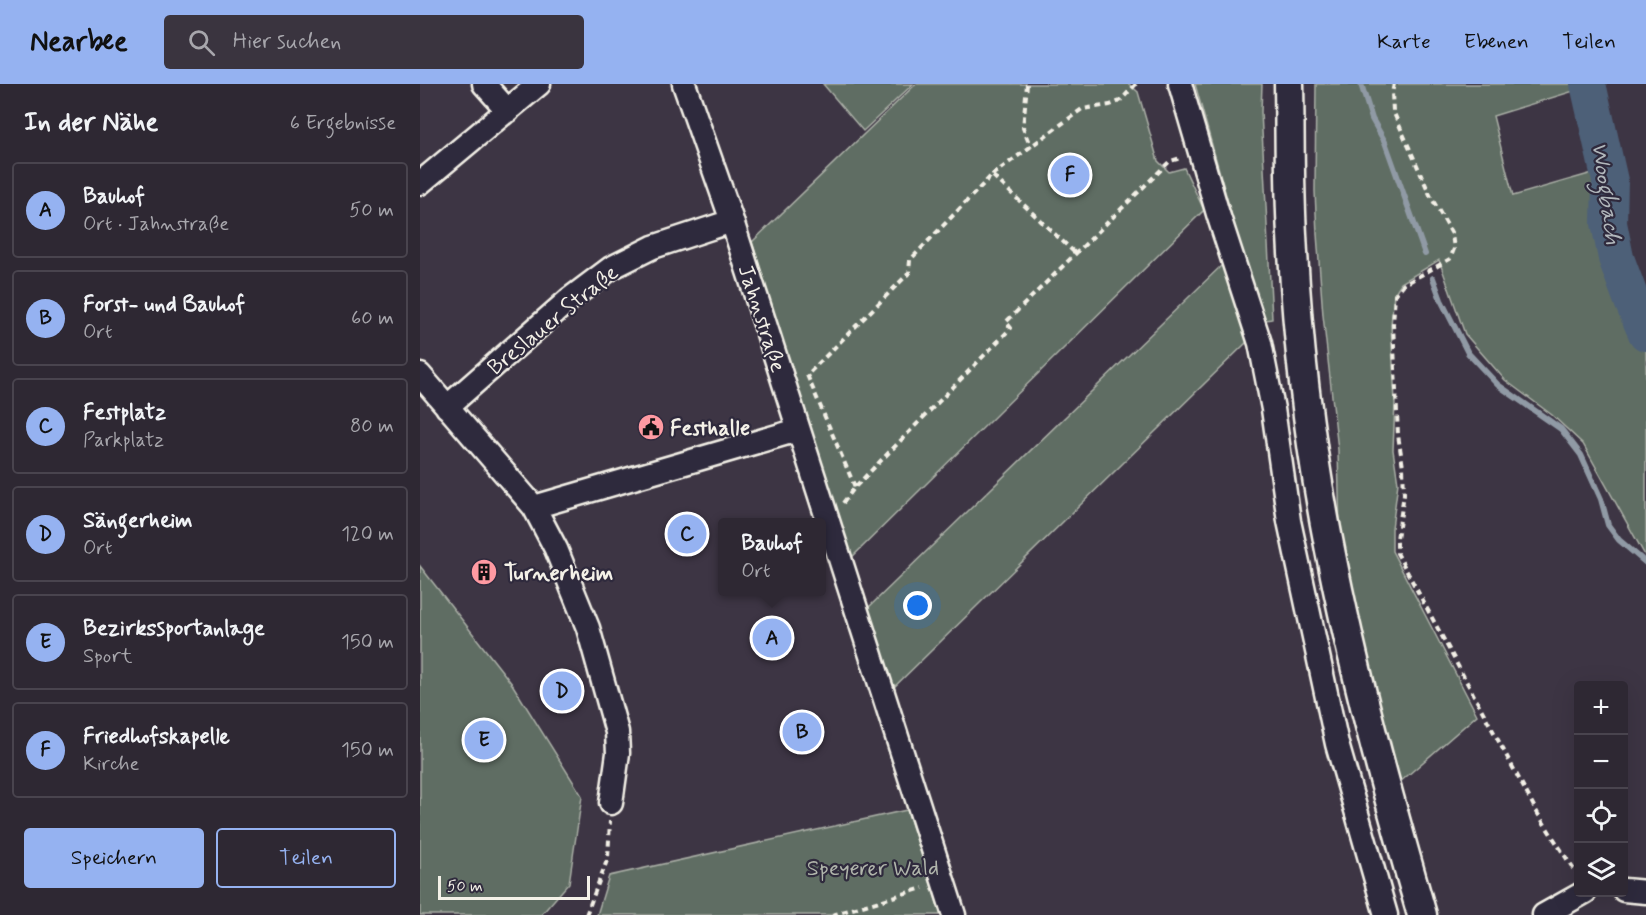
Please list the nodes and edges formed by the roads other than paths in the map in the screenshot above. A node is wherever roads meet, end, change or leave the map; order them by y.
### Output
1 (484, 84) edge
2 (539, 84) edge
3 (684, 84) edge
4 (1180, 84) edge
5 (1274, 84) edge
6 (1289, 84) edge
7 (508, 111) junction
8 (1290, 151) junction
9 (420, 183) edge
10 (732, 220) junction
11 (420, 375) edge
12 (447, 407) junction
13 (798, 430) junction
14 (534, 507) junction
15 (825, 518) edge
16 (826, 521) edge
17 (611, 803) road end
18 (1628, 890) edge
19 (1646, 892) edge
20 (1577, 897) edge
21 (954, 915) edge
22 (1386, 915) edge
23 (1422, 915) edge
24 (1544, 915) edge

1 - 7 street
2 - 7 street
3 - 10 street, Jahnstraße
4 - 22 street
5 - 8 main road
6 - 8 main road
7 - 9 street
8 - 23 main road
10 - 12 street, Breslauer Straße
10 - 13 street, Jahnstraße
11 - 12 street
12 - 14 street
13 - 14 street
13 - 15 street, Jahnstraße
14 - 17 street
16 - 21 street, Jahnstraße
18 - 19 street
20 - 24 street

